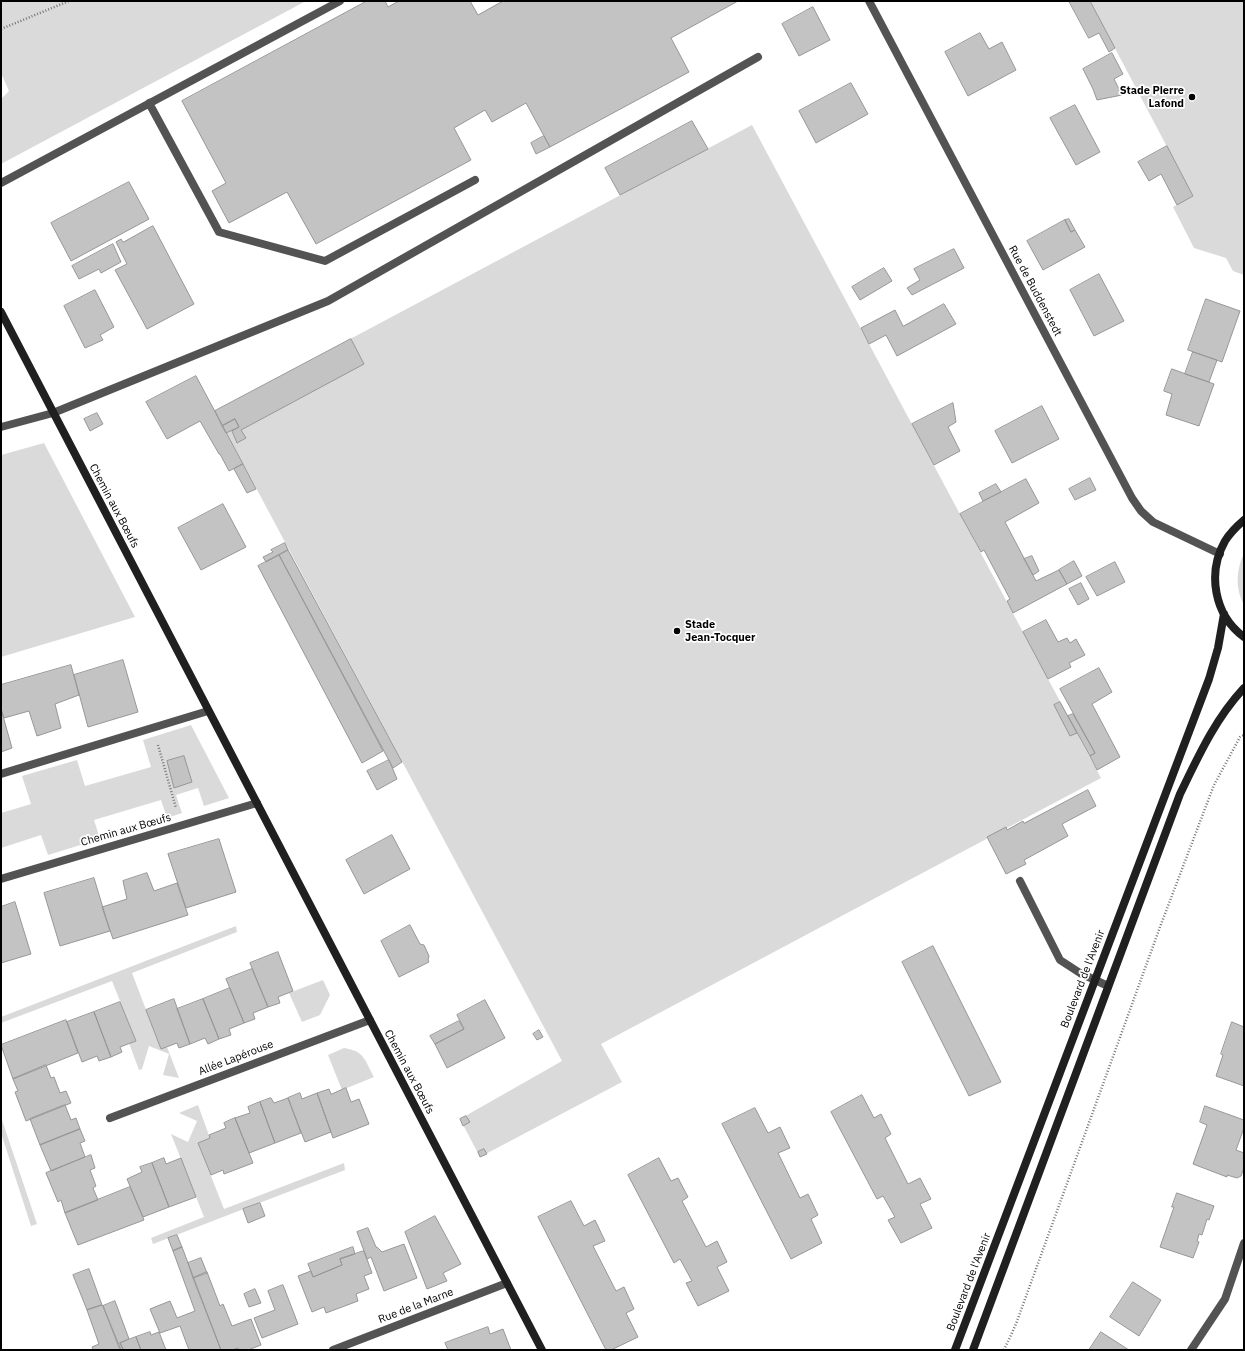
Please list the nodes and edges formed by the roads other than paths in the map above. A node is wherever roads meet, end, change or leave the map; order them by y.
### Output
1 (340, 1) edge
2 (869, 1) edge
3 (758, 57) dead end
4 (149, 103) junction
5 (475, 180) dead end
6 (1, 183) edge
7 (1, 312) edge
8 (53, 413) junction
9 (1, 427) edge
10 (1244, 520) edge
11 (1220, 554) junction
12 (1224, 614) junction
13 (1244, 638) edge
14 (1244, 688) edge
15 (208, 711) junction
16 (1, 774) edge
17 (257, 804) junction
18 (1, 879) edge
19 (1020, 880) dead end
20 (1094, 980) junction
21 (1108, 986) junction
22 (370, 1020) junction
23 (110, 1118) dead end
24 (1244, 1243) edge
25 (507, 1283) junction
26 (332, 1350) edge
27 (542, 1350) edge
28 (955, 1350) edge
29 (973, 1350) edge
30 (1190, 1350) edge

1 - 4 street
2 - 11 street, Rue de Buddenstedt
3 - 8 street
4 - 5 street
4 - 6 street
7 - 8 street, Chemin aux Bœufs
8 - 9 street
8 - 15 street, Chemin aux Bœufs
10 - 11 street
11 - 12 street
12 - 13 street
12 - 20 street, Boulevard de l'Avenir
14 - 21 street
15 - 16 street
15 - 17 street, Chemin aux Bœufs
17 - 18 street, Chemin aux Bœufs
17 - 22 street, Chemin aux Bœufs
19 - 20 street
20 - 21 street
20 - 28 street, Boulevard de l'Avenir
21 - 29 street
22 - 23 street, Allée Lapérouse
22 - 25 street, Chemin aux Bœufs
24 - 30 street
25 - 26 street, Rue de la Marne
25 - 27 street, Chemin aux Bœufs

